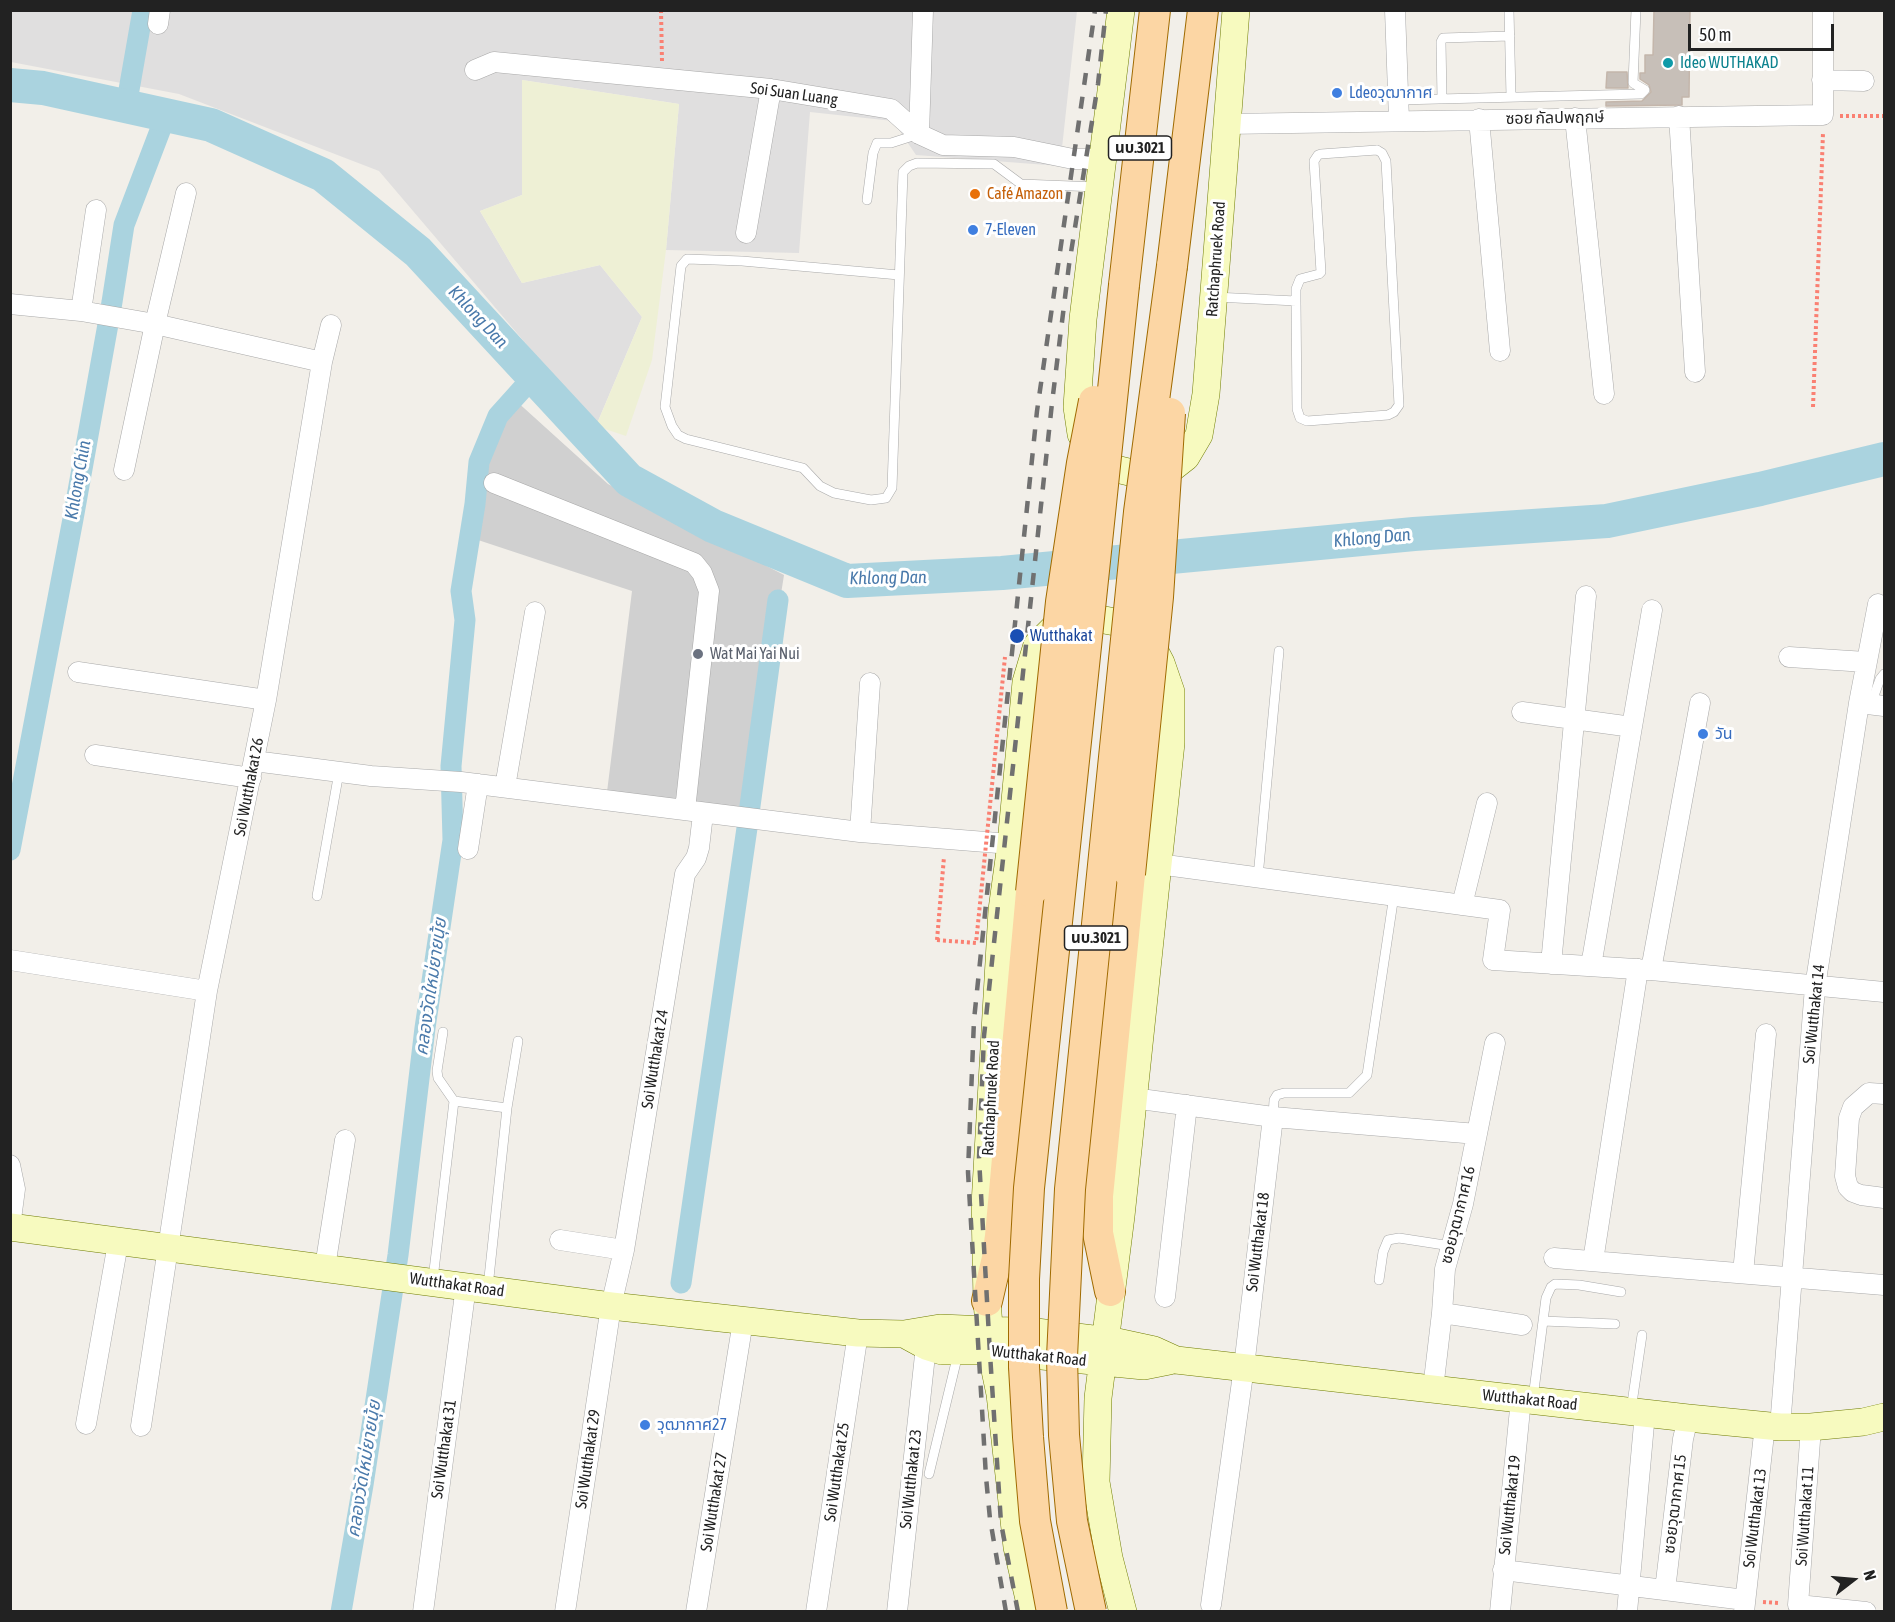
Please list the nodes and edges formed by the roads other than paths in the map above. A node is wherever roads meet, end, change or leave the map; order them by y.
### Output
1 (923, 10) edge
2 (1121, 10) edge
3 (1155, 10) edge
4 (1203, 10) edge
5 (1236, 10) edge
6 (1395, 10) edge
7 (1509, 10) edge
8 (1636, 10) edge
9 (1824, 10) edge
10 (1510, 36) junction
11 (475, 70) dead end
12 (1822, 80) junction
13 (1864, 81) dead end
14 (771, 89) junction
15 (1510, 97) junction
16 (1442, 99) junction
17 (1398, 100) junction
18 (1679, 116) junction
19 (1575, 118) junction
20 (1479, 119) junction
21 (1399, 120) junction
22 (1226, 124) junction
23 (919, 134) junction
24 (1103, 159) junction
25 (1100, 188) junction
26 (186, 193) dead end
27 (867, 200) dead end
28 (96, 210) dead end
29 (746, 233) dead end
30 (1172, 266) junction
31 (899, 275) junction
32 (1124, 285) junction
33 (1213, 297) junction
34 (1296, 301) junction
35 (10, 304) edge
36 (81, 311) junction
37 (155, 324) junction
38 (331, 325) dead end
39 (1500, 351) dead end
40 (322, 362) junction
41 (1695, 372) dead end
42 (1604, 394) dead end
43 (124, 470) dead end
44 (494, 483) dead end
45 (1586, 596) dead end
46 (1878, 604) dead end
47 (1652, 610) dead end
48 (535, 612) dead end
49 (1279, 651) dead end
50 (1789, 657) dead end
51 (1866, 662) junction
52 (78, 672) dead end
53 (1884, 674) edge
54 (870, 683) dead end
55 (266, 700) junction
56 (1700, 703) dead end
57 (1872, 704) edge
58 (1522, 712) dead end
59 (1575, 719) junction
60 (1632, 727) junction
61 (96, 755) dead end
62 (252, 770) junction
63 (339, 772) junction
64 (461, 782) junction
65 (505, 788) junction
66 (1487, 803) dead end
67 (694, 812) junction
68 (860, 832) junction
69 (1011, 844) junction
70 (468, 849) dead end
71 (1158, 864) junction
72 (1258, 878) junction
73 (1394, 895) junction
74 (317, 896) dead end
75 (1462, 904) junction
76 (10, 960) edge
77 (1551, 964) junction
78 (1591, 966) junction
79 (1645, 969) junction
80 (1815, 987) junction
81 (207, 991) junction
82 (1884, 992) edge
83 (443, 1032) dead end
84 (1766, 1034) dead end
85 (518, 1041) dead end
86 (1495, 1043) dead end
87 (1884, 1094) edge
88 (1133, 1098) junction
89 (454, 1101) junction
90 (1187, 1106) junction
91 (507, 1108) junction
92 (1273, 1117) junction
93 (1477, 1134) junction
94 (345, 1140) dead end
95 (10, 1165) edge
96 (1884, 1198) edge
97 (10, 1227) edge
98 (560, 1240) dead end
99 (118, 1243) junction
100 (1451, 1246) junction
101 (167, 1249) junction
102 (624, 1250) junction
103 (1554, 1258) dead end
104 (1593, 1261) junction
105 (325, 1267) junction
106 (1743, 1273) junction
107 (1793, 1277) junction
108 (410, 1279) junction
109 (1379, 1280) dead end
110 (1884, 1285) edge
111 (477, 1288) junction
112 (1110, 1291) junction
113 (1621, 1292) dead end
114 (1165, 1297) dead end
115 (610, 1306) junction
116 (1442, 1314) junction
117 (743, 1321) junction
118 (1543, 1321) junction
119 (1615, 1324) dead end
120 (1522, 1325) dead end
121 (989, 1327) junction
122 (858, 1333) junction
123 (1642, 1335) dead end
124 (934, 1343) junction
125 (1105, 1352) junction
126 (1158, 1359) junction
127 (1244, 1367) junction
128 (1433, 1389) junction
129 (1000, 1394) junction
130 (1098, 1398) junction
131 (1527, 1400) junction
132 (1638, 1412) junction
133 (1884, 1417) edge
134 (1688, 1418) junction
135 (86, 1424) dead end
136 (141, 1426) dead end
137 (1773, 1426) junction
138 (1811, 1427) junction
139 (929, 1474) dead end
140 (1503, 1570) junction
141 (1630, 1585) junction
142 (1665, 1590) junction
143 (1211, 1605) dead end
144 (1745, 1606) edge
145 (423, 1611) edge
146 (565, 1611) edge
147 (696, 1611) edge
148 (816, 1611) edge
149 (897, 1611) edge
150 (1032, 1611) edge
151 (1052, 1611) edge
152 (1091, 1611) edge
153 (1123, 1611) edge
154 (1500, 1611) edge
155 (1627, 1611) edge
156 (1866, 1611) edge

1 - 23 street
2 - 24 main road, Ratchaphruek Road / นบ.3021
3 - 32 main road, นบ.3021
4 - 30 main road, นบ.3021
5 - 22 main road, Ratchaphruek Road / นบ.3021
6 - 17 street
7 - 10 lane
8 - 15 lane
9 - 12 street
10 - 15 lane
10 - 16 lane
11 - 14 street, Soi Suan Luang
12 - 13 street
12 - 18 street, ซอย กัลปพฤกษ์
14 - 23 street, Soi Suan Luang
14 - 29 street
15 - 16 lane
16 - 17 lane
17 - 21 street
18 - 19 street, ซอย กัลปพฤกษ์
18 - 41 street
19 - 20 street, ซอย กัลปพฤกษ์
19 - 42 street
20 - 21 street, ซอย กัลปพฤกษ์
20 - 39 street
21 - 22 street, ซอย กัลปพฤกษ์
22 - 33 main road, Ratchaphruek Road / นบ.3021
23 - 24 street, Soi Suan Luang
23 - 27 lane
24 - 25 main road, Ratchaphruek Road / นบ.3021
25 - 31 lane
25 - 33 main road, Ratchaphruek Road / นบ.3021
26 - 37 street
28 - 36 street
30 - 112 main road, bridge
30 - 152 main road, นบ.3021, bridge
31 - 31 lane
32 - 121 main road, bridge
32 - 151 main road, นบ.3021, bridge
33 - 34 lane
34 - 34 lane
35 - 36 street
36 - 37 street
37 - 40 street
37 - 43 street
38 - 40 street, Soi Wutthakat 26
40 - 55 street, Soi Wutthakat 26
44 - 67 street, Soi Wutthakat 24
45 - 59 street
46 - 51 street, Soi Wutthakat 14
47 - 60 street
48 - 65 street
49 - 72 lane
50 - 51 street
51 - 57 street, Soi Wutthakat 14
52 - 55 street
53 - 57 lane
54 - 68 street
55 - 62 street, Soi Wutthakat 26
56 - 79 street
57 - 80 street, Soi Wutthakat 14
58 - 59 street
59 - 60 street
59 - 77 street
60 - 78 street
61 - 62 street
62 - 63 street
62 - 81 street, Soi Wutthakat 26
63 - 64 street
63 - 74 lane
64 - 65 street
64 - 70 street
65 - 67 street
66 - 75 street
67 - 68 street
67 - 102 street, Soi Wutthakat 24
68 - 69 street
69 - 71 main road, Ratchaphruek Road / นบ.3021
69 - 121 main road, Ratchaphruek Road / นบ.3021
71 - 72 street
71 - 88 main road, Ratchaphruek Road / นบ.3021
72 - 73 street
73 - 75 street
73 - 92 lane
75 - 77 street
76 - 81 street
77 - 78 street
78 - 79 street
79 - 80 street
79 - 104 street
80 - 82 street
80 - 107 street, Soi Wutthakat 14
81 - 101 street, Soi Wutthakat 26
83 - 89 lane
84 - 106 street
85 - 91 lane
86 - 93 street, ซอยวุฒากาศ 16
87 - 96 street
88 - 90 street
88 - 112 main road, Ratchaphruek Road / นบ.3021
89 - 91 lane
89 - 108 lane
90 - 92 street
90 - 114 street
91 - 111 lane
92 - 93 street
92 - 127 street, Soi Wutthakat 18
93 - 100 street, ซอยวุฒากาศ 16
94 - 105 street
95 - 97 street
97 - 99 main road, Wutthakat Road
98 - 102 street
99 - 101 main road, Wutthakat Road
99 - 135 street
100 - 109 lane
100 - 116 street, ซอยวุฒากาศ 16
101 - 105 main road, Wutthakat Road
101 - 136 street, Soi Wutthakat 26
102 - 115 street, Soi Wutthakat 24
103 - 104 street
104 - 106 street
105 - 108 main road, Wutthakat Road
106 - 107 street
107 - 110 street
107 - 137 street, Soi Wutthakat 14
108 - 111 main road, Wutthakat Road
111 - 115 main road, Wutthakat Road
111 - 145 street, Soi Wutthakat 31
112 - 125 main road, Ratchaphruek Road / นบ.3021
112 - 126 main road
113 - 118 lane
115 - 117 main road, Wutthakat Road
115 - 146 street, Soi Wutthakat 29
116 - 120 street
116 - 128 street, ซอยวุฒากาศ 16
117 - 122 main road, Wutthakat Road
117 - 147 street, Soi Wutthakat 27
118 - 119 lane
118 - 131 lane
121 - 124 main road, Wutthakat Road
121 - 124 main road
121 - 125 main road, Wutthakat Road
121 - 129 main road, Ratchaphruek Road
122 - 124 main road, Wutthakat Road
122 - 148 street, Soi Wutthakat 25
123 - 132 lane
124 - 129 main road
124 - 139 lane
124 - 149 street, Soi Wutthakat 23
125 - 126 main road, Wutthakat Road
125 - 130 main road, Ratchaphruek Road / นบ.3021
126 - 127 main road, Wutthakat Road
126 - 130 main road
127 - 128 main road, Wutthakat Road
127 - 143 street, Soi Wutthakat 18
128 - 131 main road, Wutthakat Road
129 - 150 main road, Ratchaphruek Road
130 - 153 main road, Ratchaphruek Road / นบ.3021
131 - 132 main road, Wutthakat Road
131 - 140 street, Soi Wutthakat 19
132 - 134 main road, Wutthakat Road
132 - 141 street
133 - 138 main road, Wutthakat Road
134 - 137 main road, Wutthakat Road
134 - 142 street, ซอยวุฒากาศ 15
137 - 138 main road, Wutthakat Road
137 - 144 street, Soi Wutthakat 13
138 - 156 street, Soi Wutthakat 11
140 - 141 street
140 - 154 street, Soi Wutthakat 19
141 - 142 street
141 - 155 street
142 - 144 street

